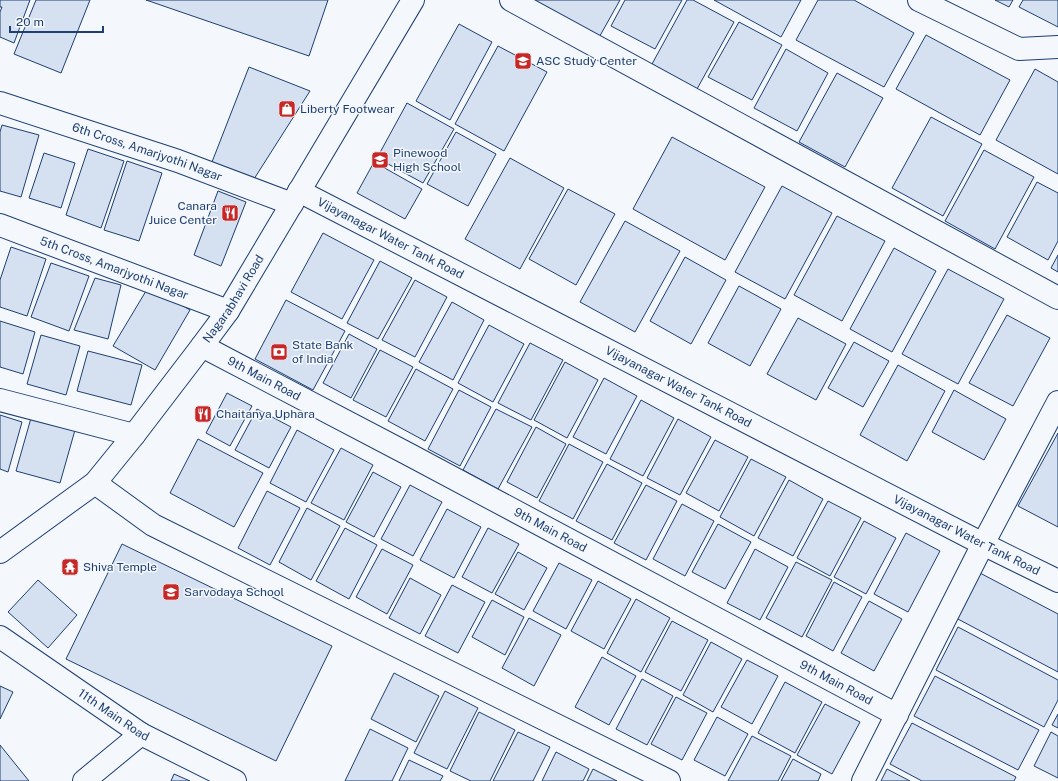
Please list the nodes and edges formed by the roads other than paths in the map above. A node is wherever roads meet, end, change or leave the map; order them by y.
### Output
1 (413, 0) edge
2 (511, 0) edge
3 (920, 0) edge
4 (1058, 47) edge
5 (0, 103) edge
6 (296, 198) junction
7 (0, 225) edge
8 (1058, 298) edge
9 (228, 310) junction
10 (202, 346) junction
11 (0, 400) edge
12 (1058, 402) edge
13 (134, 435) junction
14 (95, 483) junction
15 (983, 544) junction
16 (0, 552) edge
17 (1058, 581) edge
18 (0, 637) edge
19 (897, 715) junction
20 (141, 734) junction
21 (84, 781) edge
22 (234, 781) edge
23 (669, 781) edge
24 (863, 781) edge

1 - 6 street, Nagarabhavi Road
2 - 8 street
3 - 4 street
5 - 6 street, 6th Cross, Amarjyothi Nagar
6 - 9 street, Nagarabhavi Road
6 - 15 street, Vijayanagar Water Tank Road
7 - 9 street, 5th Cross, Amarjyothi Nagar
9 - 10 street, Nagarabhavi Road
10 - 13 street, Nagarabhavi Road
10 - 19 street, 9th Main Road
11 - 13 street
12 - 15 street
13 - 14 street, Nagarabhavi Road
14 - 16 street, Nagarabhavi Road
14 - 23 street
15 - 17 street, Vijayanagar Water Tank Road
15 - 19 street
18 - 20 street, 11th Main Road
19 - 24 street
20 - 21 street
20 - 22 street, 11th Main Road

